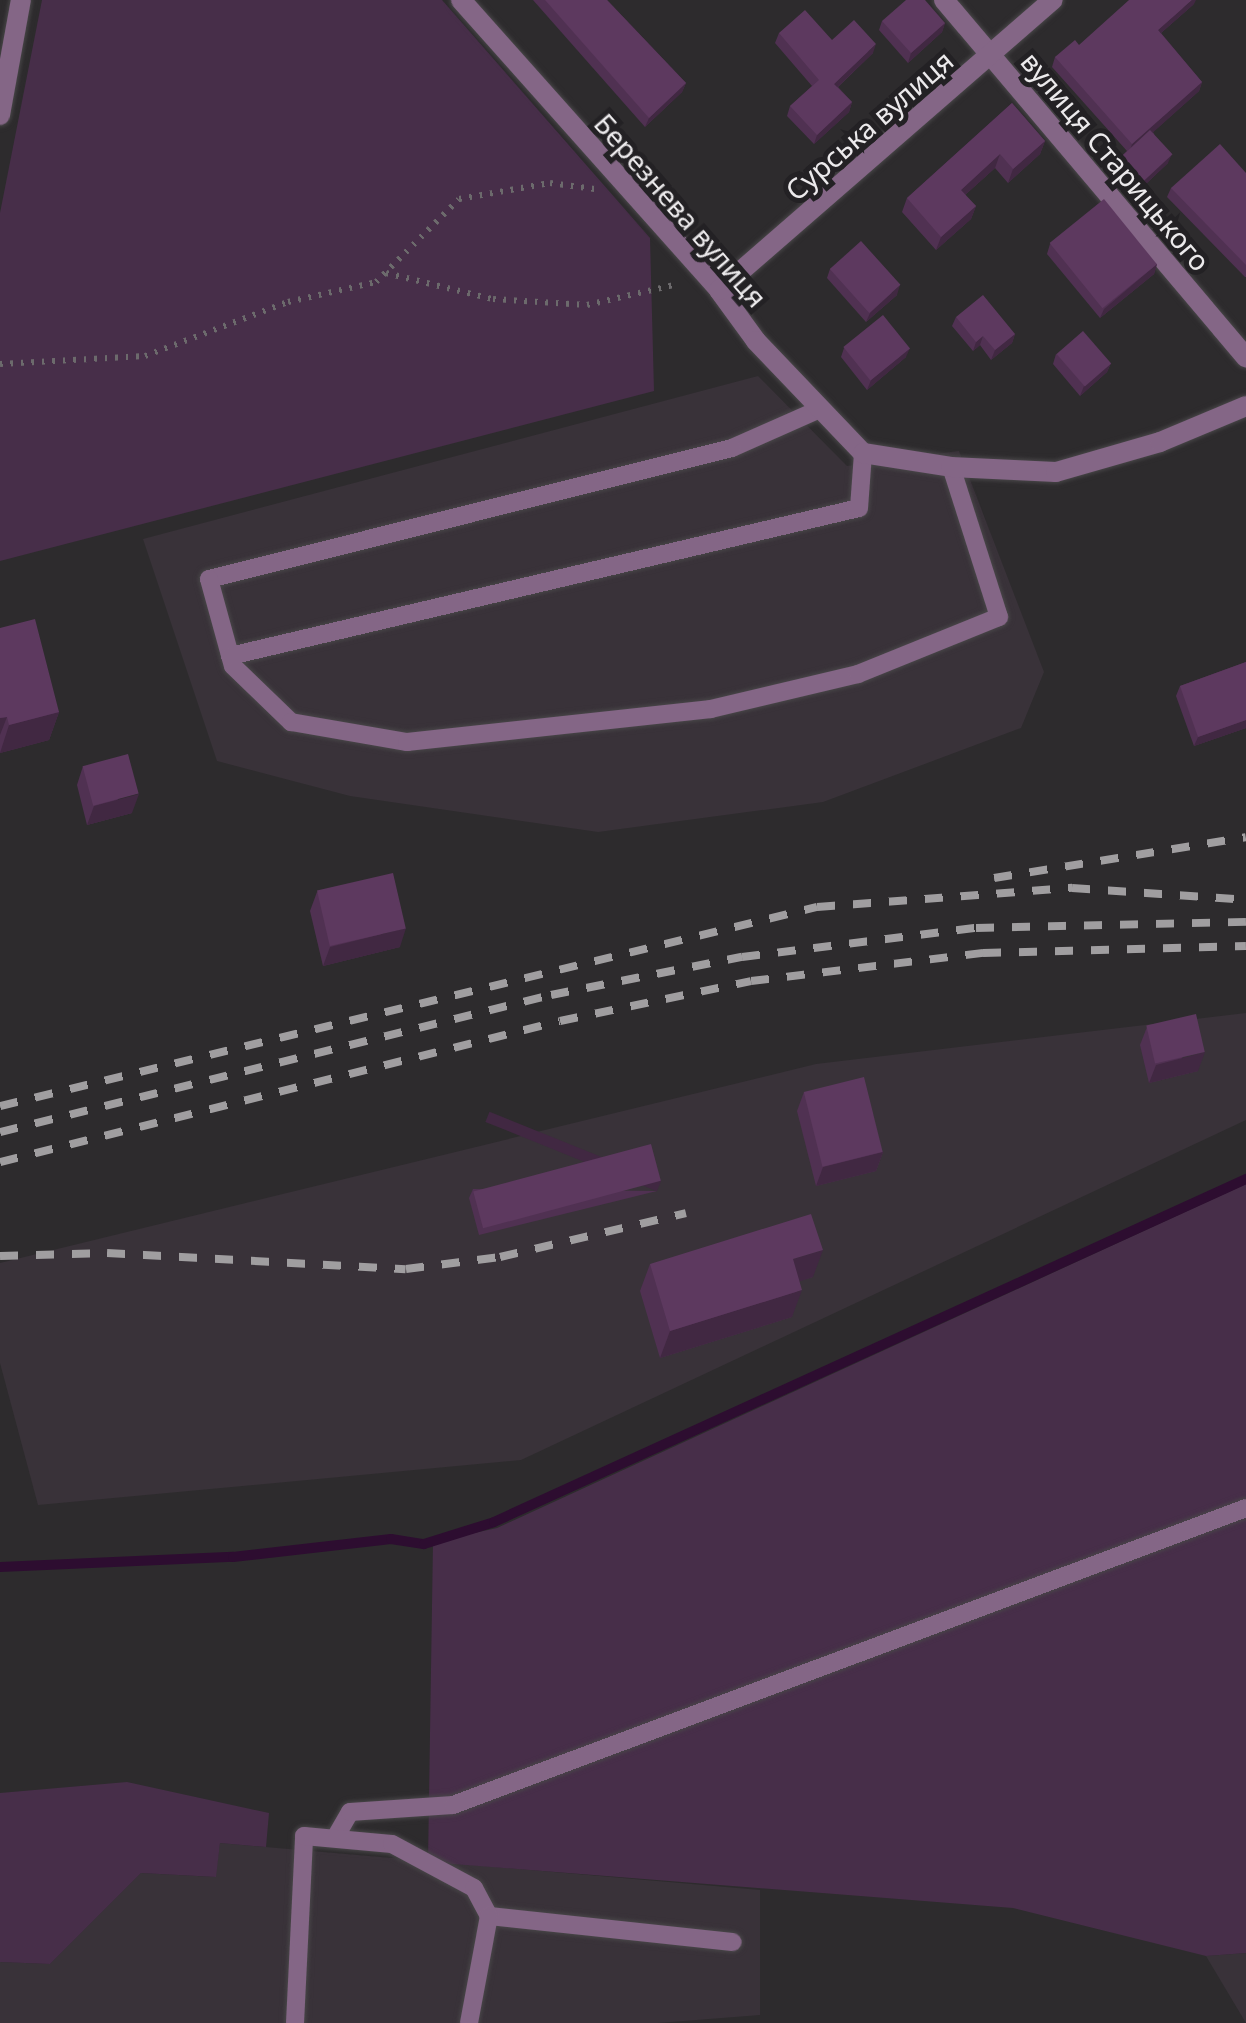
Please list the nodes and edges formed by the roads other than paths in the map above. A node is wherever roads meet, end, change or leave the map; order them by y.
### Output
1 (22, 0) edge
2 (461, 0) edge
3 (944, 0) edge
4 (1053, 0) edge
5 (991, 56) junction
6 (0, 115) edge
7 (713, 283) junction
8 (1246, 358) edge
9 (1246, 406) edge
10 (820, 409) junction
11 (863, 453) junction
12 (952, 467) junction
13 (230, 656) junction
14 (1246, 1508) edge
15 (335, 1838) junction
16 (489, 1916) junction
17 (733, 1942) dead end
18 (294, 2023) edge
19 (469, 2023) edge

1 - 6 street
2 - 7 street, Березнева вулиця
3 - 5 street, вулиця Старицького
4 - 5 street, Сурська вулиця
5 - 7 street, Сурська вулиця
5 - 8 street, вулиця Старицького
7 - 10 street, Березнева вулиця
9 - 12 street
10 - 11 street, Березнева вулиця
10 - 13 lane
11 - 12 street
11 - 13 lane
12 - 13 lane
14 - 15 lane
15 - 16 lane
15 - 18 lane
16 - 17 lane
16 - 19 lane

